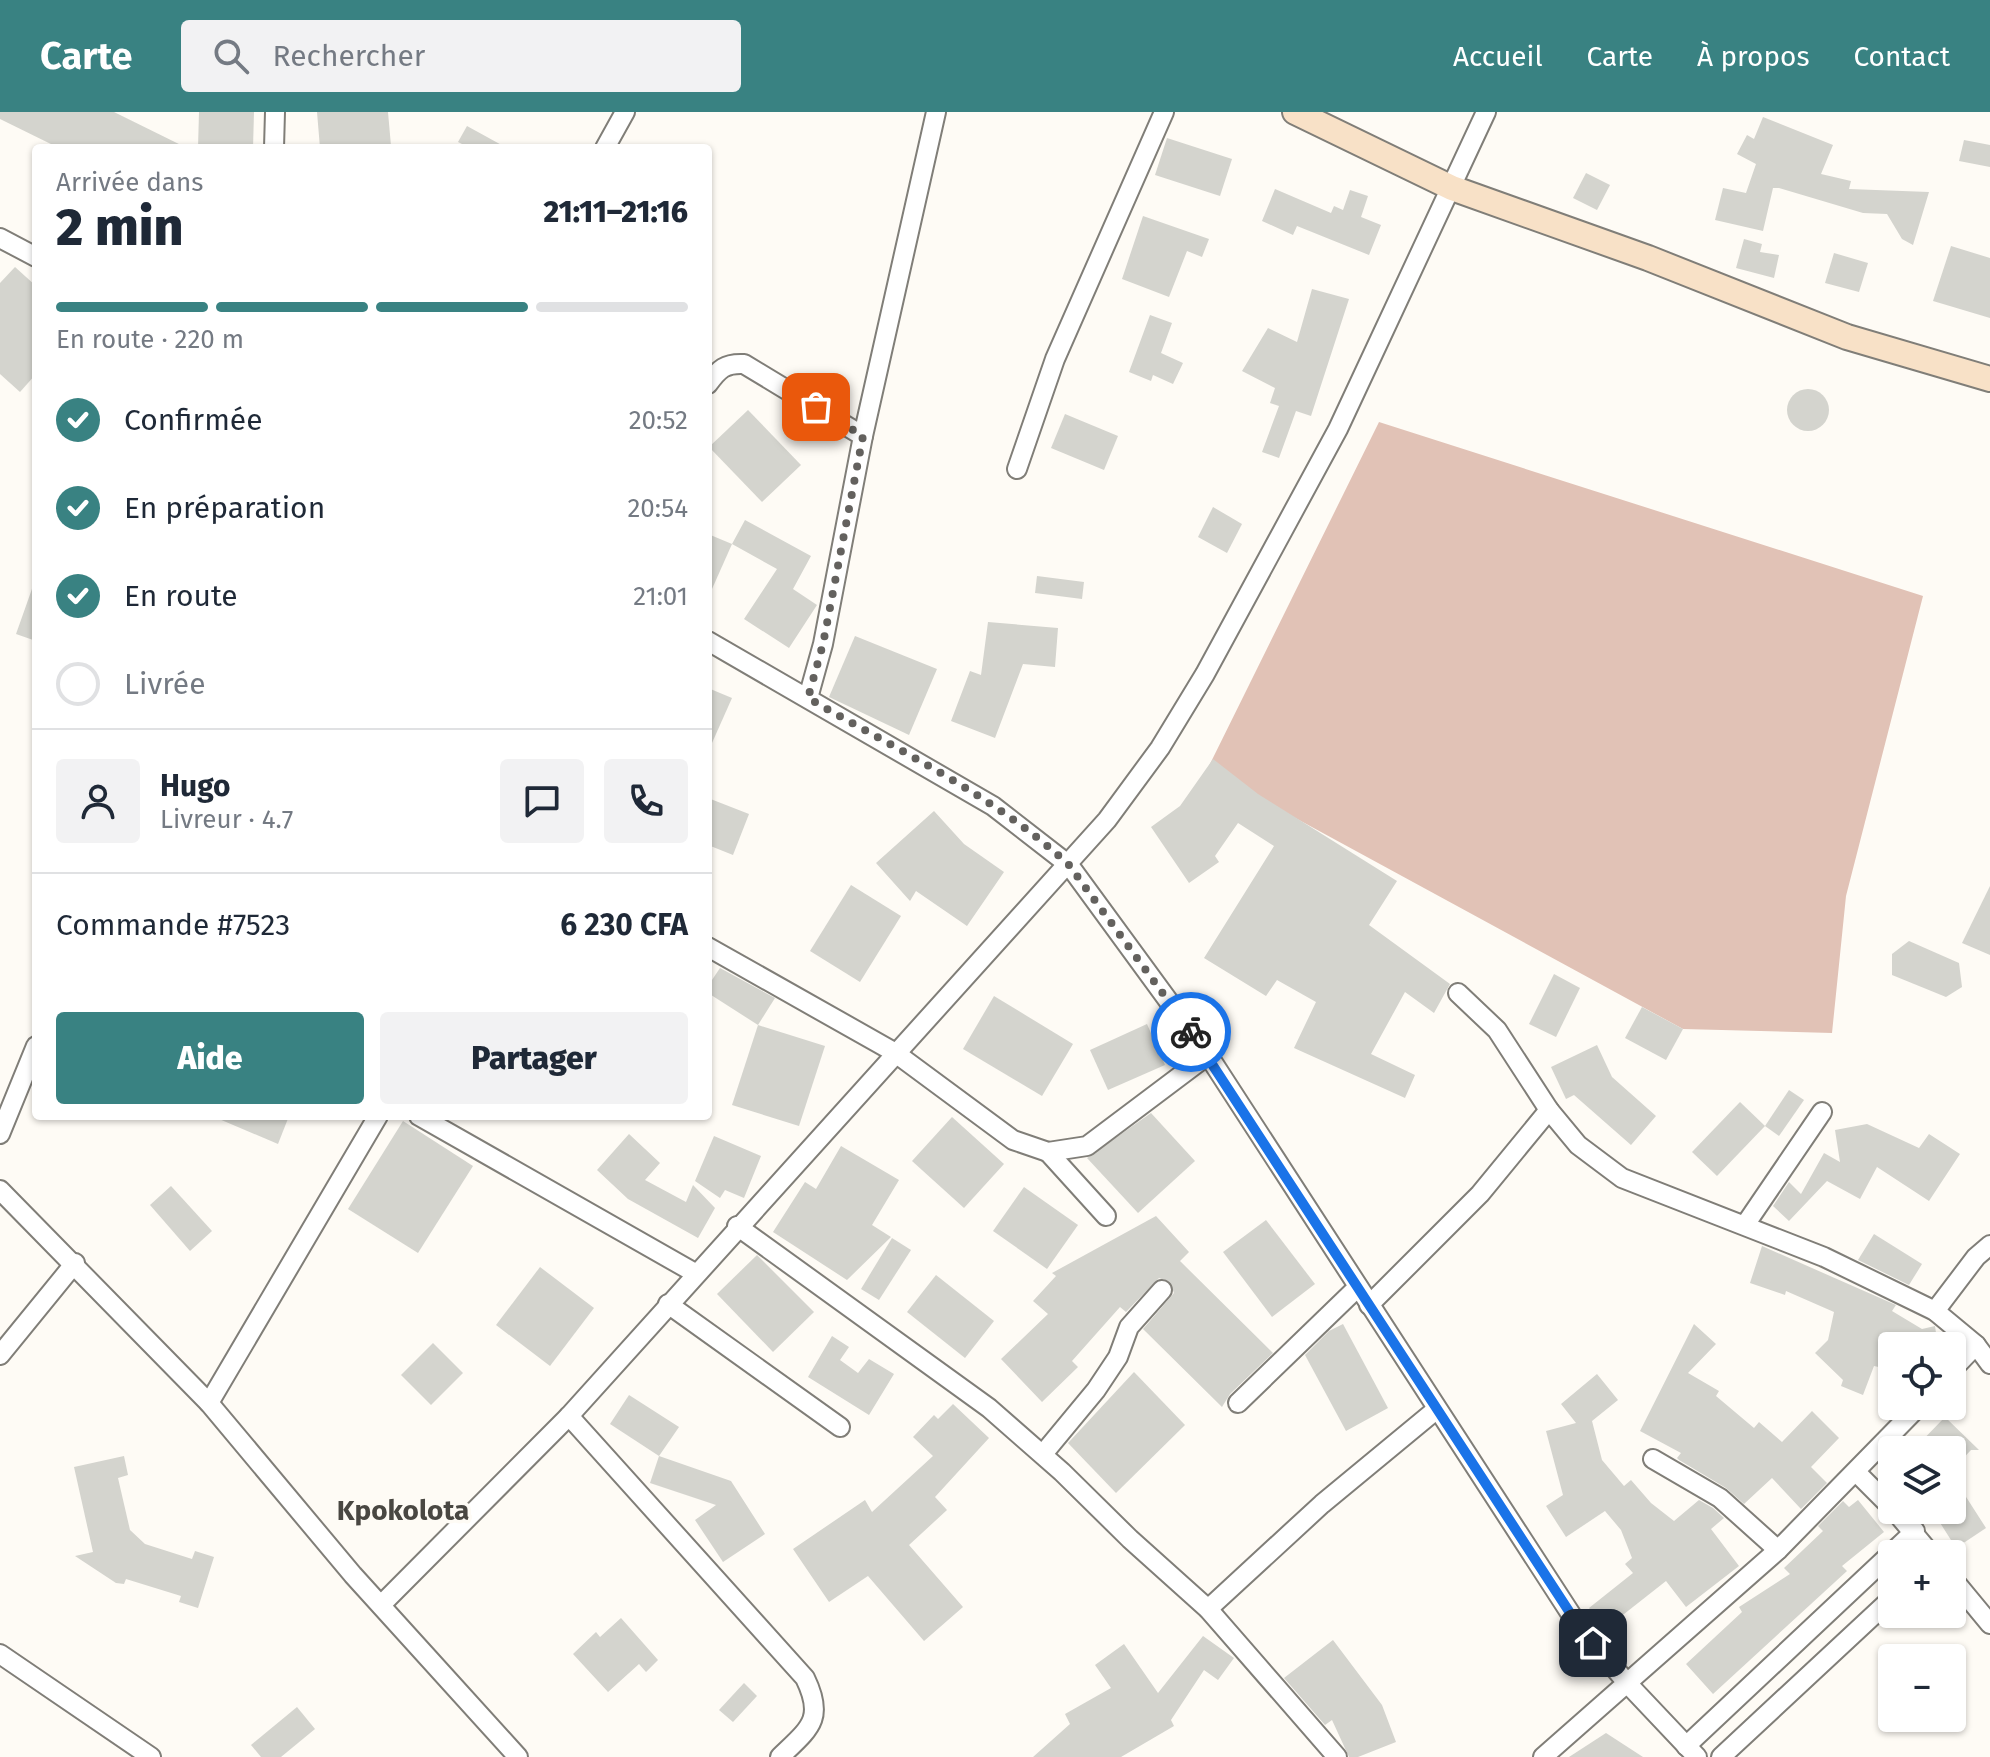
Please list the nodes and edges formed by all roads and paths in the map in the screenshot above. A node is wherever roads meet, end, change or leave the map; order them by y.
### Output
1 (275, 112) edge
2 (625, 112) edge
3 (936, 112) edge
4 (1164, 112) edge
5 (1295, 112) edge
6 (1486, 112) edge
7 (274, 144) edge
8 (607, 144) edge
9 (1452, 188) junction
10 (0, 238) edge
11 (32, 255) edge
12 (712, 378) edge
13 (1990, 379) edge
14 (863, 436) junction
15 (1017, 469) dead end
16 (712, 643) edge
17 (808, 698) junction
18 (1069, 865) junction
19 (712, 949) edge
20 (1458, 993) dead end
21 (894, 1052) junction
22 (1208, 1055) junction
23 (32, 1056) edge
24 (1549, 1110) junction
25 (1822, 1112) dead end
26 (376, 1120) edge
27 (426, 1120) edge
28 (0, 1134) edge
29 (1048, 1152) junction
30 (0, 1190) edge
31 (1106, 1216) dead end
32 (1745, 1225) junction
33 (737, 1226) junction
34 (1990, 1245) edge
35 (75, 1263) junction
36 (695, 1273) junction
37 (1358, 1287) junction
38 (1162, 1290) dead end
39 (668, 1304) junction
40 (1369, 1305) junction
41 (1935, 1311) junction
42 (1976, 1345) junction
43 (0, 1355) edge
44 (1966, 1355) edge
45 (1990, 1364) edge
46 (209, 1403) junction
47 (1238, 1403) dead end
48 (1437, 1409) junction
49 (569, 1416) junction
50 (1906, 1420) edge
51 (840, 1427) dead end
52 (1043, 1454) junction
53 (1653, 1459) dead end
54 (1857, 1473) junction
55 (1878, 1494) edge
56 (1908, 1524) edge
57 (1915, 1531) junction
58 (1921, 1540) edge
59 (1778, 1550) junction
60 (1966, 1595) edge
61 (381, 1605) junction
62 (1208, 1609) junction
63 (1878, 1611) edge
64 (1990, 1624) edge
65 (0, 1654) edge
66 (1627, 1683) junction
67 (1692, 1752) edge
68 (151, 1757) edge
69 (518, 1757) edge
70 (780, 1757) edge
71 (1337, 1757) edge
72 (1543, 1757) edge
73 (1721, 1757) edge

1 - 7 street
2 - 8 street
3 - 14 street
4 - 15 street
5 - 9 main road
6 - 9 street
9 - 13 main road
9 - 18 street
10 - 11 street
12 - 14 street
14 - 17 street
16 - 17 street
17 - 18 street
18 - 21 street
18 - 22 street
19 - 21 street
20 - 24 street
21 - 29 street
21 - 33 street
22 - 29 street
22 - 37 street
23 - 28 street
24 - 32 street
24 - 40 street
25 - 32 street
26 - 46 street
27 - 36 street
29 - 31 street
30 - 35 street
32 - 41 street
33 - 36 street
33 - 52 street
34 - 41 street
35 - 43 street
35 - 46 street
36 - 39 street
37 - 40 street
37 - 47 street
38 - 52 street
39 - 49 street
39 - 51 street
40 - 48 street
41 - 42 street
42 - 44 street
42 - 45 street
46 - 61 street
48 - 62 street
48 - 66 street
49 - 61 street
49 - 70 street
50 - 54 street
52 - 62 street
53 - 59 street
54 - 55 street
54 - 59 street
56 - 57 street
57 - 58 street
57 - 67 street
59 - 66 street
60 - 64 street
61 - 69 street
62 - 71 street
63 - 73 street
65 - 68 street
66 - 67 street
66 - 72 street

